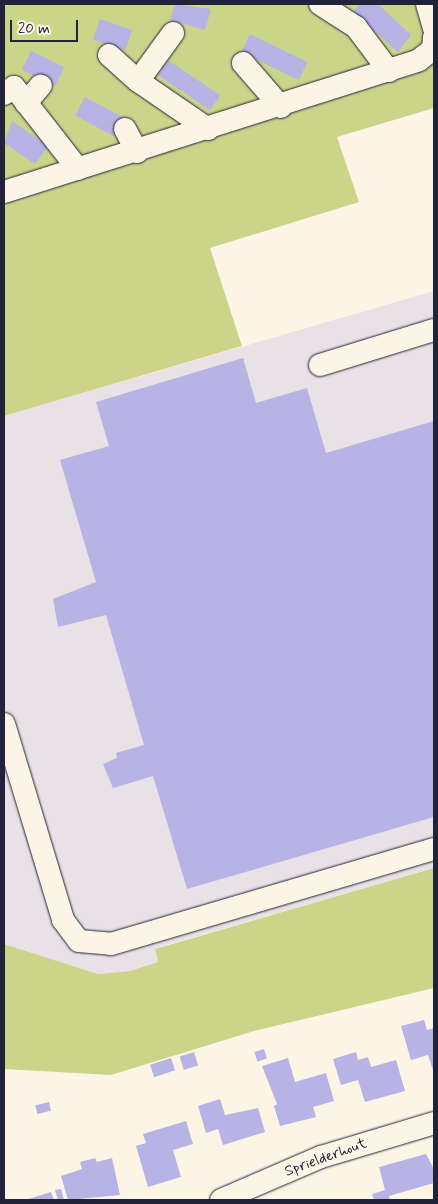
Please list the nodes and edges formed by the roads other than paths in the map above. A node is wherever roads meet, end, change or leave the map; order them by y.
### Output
1 (320, 4) edge
2 (427, 4) edge
3 (434, 28) edge
4 (173, 33) dead end
5 (434, 37) edge
6 (109, 55) dead end
7 (243, 63) dead end
8 (389, 71) junction
9 (138, 80) junction
10 (41, 85) dead end
11 (4, 94) edge
12 (26, 103) junction
13 (281, 107) junction
14 (125, 129) dead end
15 (208, 129) junction
16 (137, 152) junction
17 (78, 169) junction
18 (4, 192) edge
19 (434, 330) edge
20 (320, 365) dead end
21 (4, 724) edge
22 (434, 849) edge
23 (434, 1123) edge
24 (221, 1200) edge

1 - 8 street
2 - 3 street
4 - 9 street
5 - 8 street
6 - 9 street
7 - 13 street
8 - 13 street
9 - 15 street
10 - 12 street
11 - 12 street
12 - 17 street
13 - 15 street
14 - 16 street
15 - 16 street
16 - 17 street
17 - 18 street
19 - 20 street
21 - 22 street
23 - 24 street, Sprielderhout

